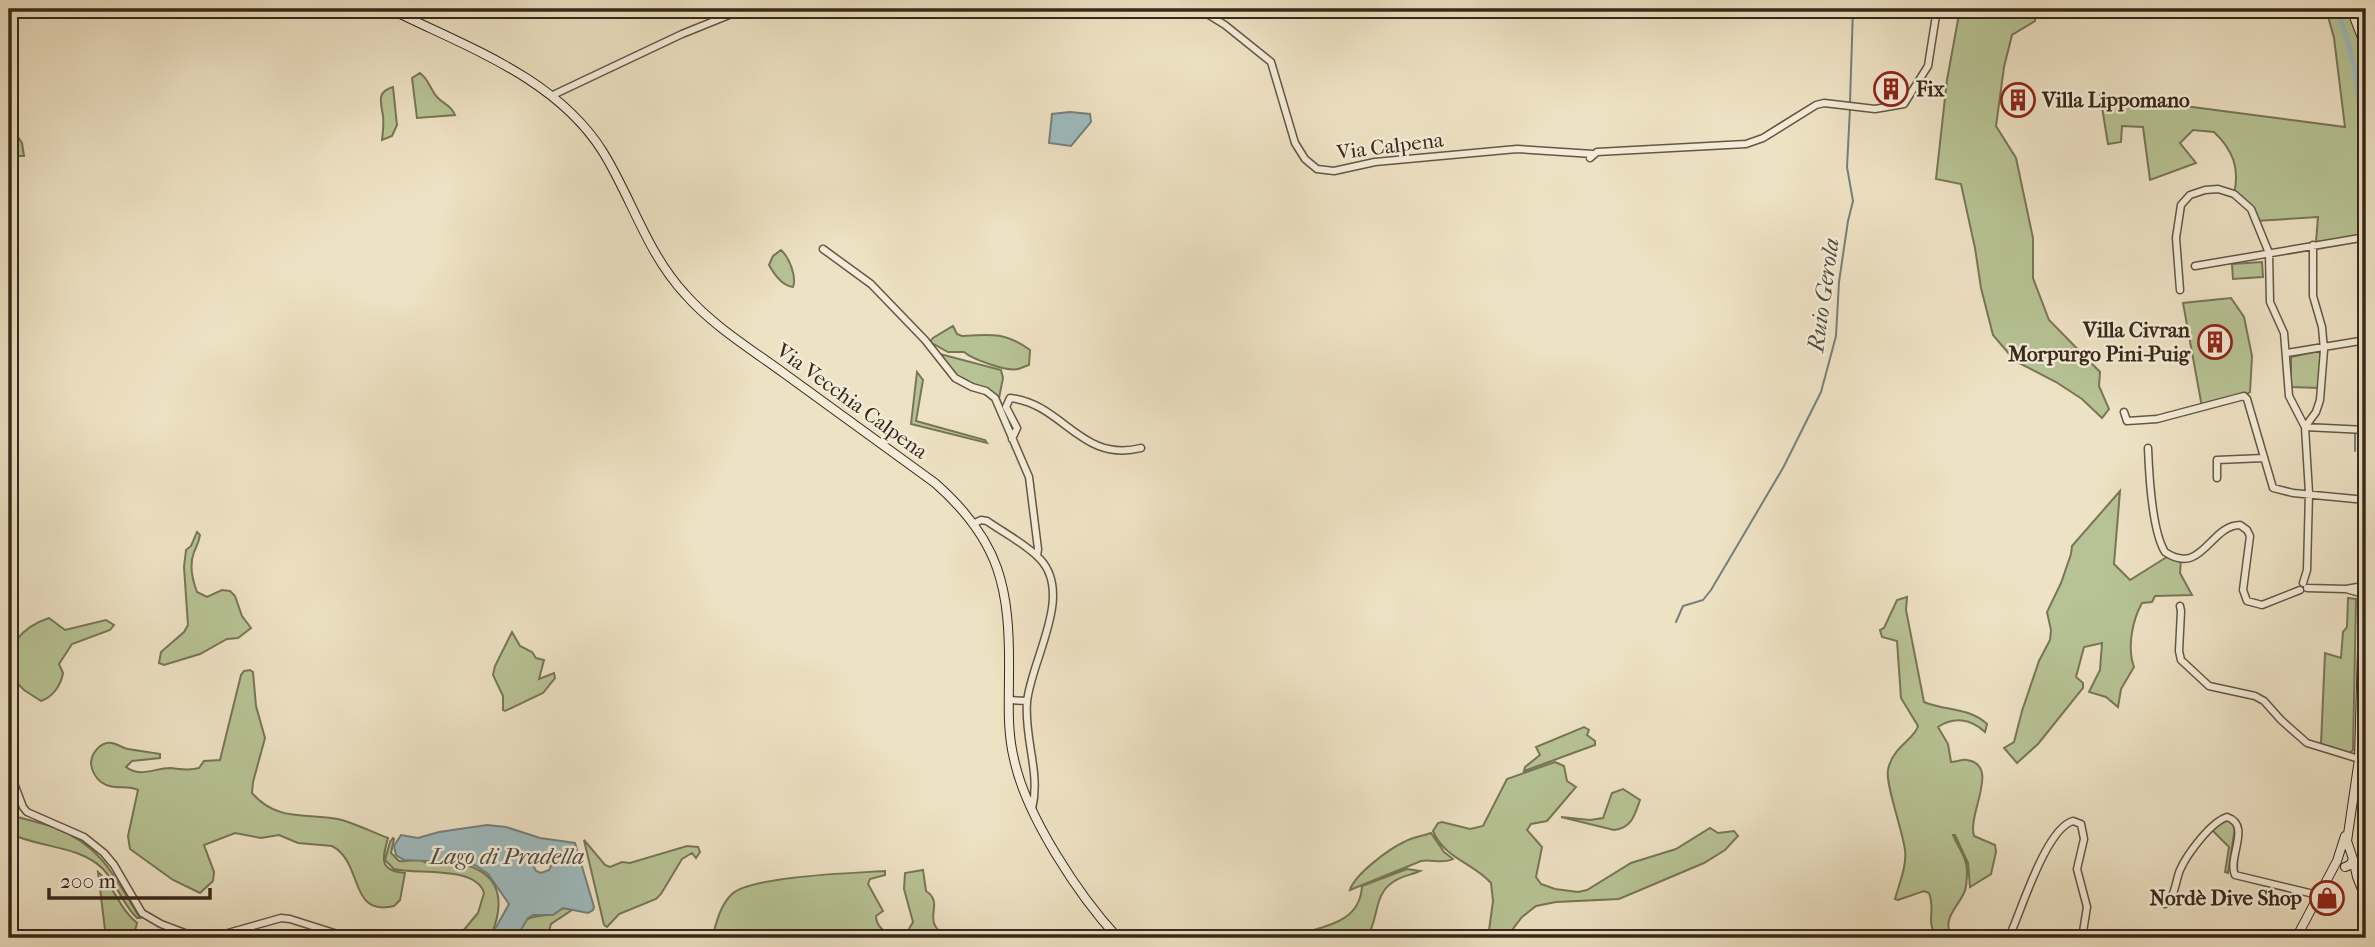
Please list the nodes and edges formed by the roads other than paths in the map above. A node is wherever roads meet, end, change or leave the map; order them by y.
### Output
1 (390, 9) edge
2 (744, 9) edge
3 (1199, 9) edge
4 (1937, 9) edge
5 (2351, 9) edge
6 (2363, 25) edge
7 (2366, 48) edge
8 (553, 95) junction
9 (2366, 237) edge
10 (2313, 245) junction
11 (823, 249) dead end
12 (2269, 253) junction
13 (2194, 266) dead end
14 (2180, 290) dead end
15 (2366, 340) edge
16 (2324, 346) junction
17 (2287, 353) junction
18 (2124, 412) dead end
19 (2305, 427) junction
20 (2366, 430) edge
21 (1015, 438) junction
22 (1141, 448) dead end
23 (2148, 448) dead end
24 (2264, 458) junction
25 (2217, 478) dead end
26 (2309, 493) junction
27 (2366, 501) edge
28 (2366, 512) edge
29 (975, 523) junction
30 (1037, 556) junction
31 (2303, 587) junction
32 (2364, 595) edge
33 (2180, 606) dead end
34 (1009, 700) junction
35 (1027, 701) junction
36 (2363, 722) edge
37 (2362, 761) edge
38 (9, 771) edge
39 (1032, 809) junction
40 (2351, 816) junction
41 (2352, 865) edge
42 (2318, 895) junction
43 (2366, 899) edge
44 (2165, 904) dead end
45 (2012, 930) dead end
46 (350, 938) edge
47 (1118, 938) edge
48 (2082, 938) edge
49 (2296, 938) edge

1 - 8 main road, Via Vecchia Calpena
2 - 8 street
3 - 4 street, Via Calpena
5 - 6 main road
6 - 7 main road
8 - 29 main road, Via Vecchia Calpena
9 - 10 street
10 - 12 street
10 - 16 street
11 - 21 street
12 - 13 street
12 - 14 street
12 - 17 street
15 - 16 street
16 - 17 street
16 - 19 street
17 - 19 street
18 - 24 street
19 - 20 street
19 - 26 street
21 - 22 street
21 - 30 street
23 - 31 street
24 - 25 street
24 - 26 street
26 - 27 street
26 - 31 street
27 - 28 main road
28 - 32 main road
29 - 30 street
29 - 34 main road, Via Vecchia Calpena
30 - 35 street
31 - 32 street
32 - 36 main road
33 - 37 street
34 - 35 street
34 - 39 main road, Via Vecchia Calpena
35 - 39 street
36 - 37 main road
37 - 40 main road
38 - 46 street
39 - 47 main road, Via Vecchia Calpena
40 - 41 main road
40 - 41 main road
41 - 42 main road
41 - 43 main road
42 - 44 street
42 - 49 main road
45 - 48 street

